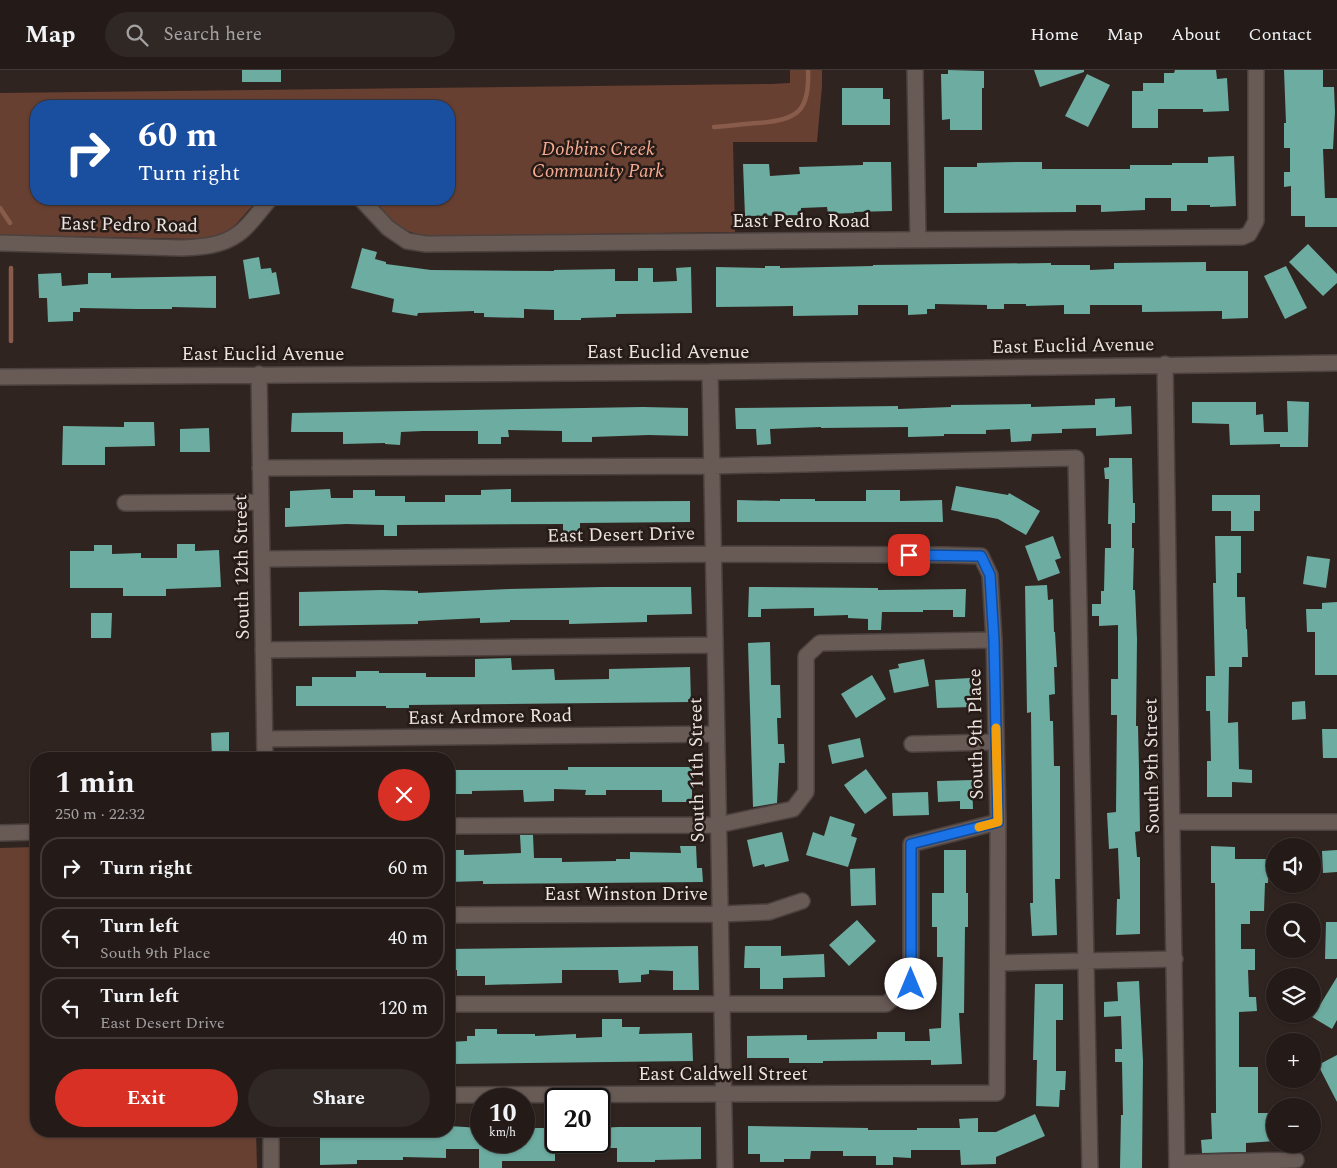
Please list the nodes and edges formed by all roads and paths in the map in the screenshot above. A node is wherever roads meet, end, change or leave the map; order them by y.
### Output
1 (915, 70) edge
2 (1256, 70) edge
3 (265, 205) edge
4 (367, 205) edge
5 (918, 240) junction
6 (0, 244) edge
7 (1337, 363) edge
8 (1166, 364) junction
9 (710, 372) junction
10 (259, 374) junction
11 (0, 377) edge
12 (712, 466) junction
13 (260, 468) junction
14 (260, 502) junction
15 (125, 503) dead end
16 (714, 554) junction
17 (981, 556) joint
18 (262, 559) junction
19 (994, 640) junction
20 (715, 645) junction
21 (263, 650) junction
22 (716, 734) junction
23 (265, 740) junction
24 (996, 742) junction
25 (912, 744) dead end
26 (265, 752) edge
27 (998, 822) junction
28 (1173, 822) junction
29 (1337, 822) edge
30 (718, 825) junction
31 (455, 826) edge
32 (30, 832) edge
33 (0, 833) edge
34 (802, 901) dead end
35 (721, 914) junction
36 (455, 915) edge
37 (1175, 959) junction
38 (1086, 961) junction
39 (999, 963) junction
40 (722, 1003) junction
41 (455, 1004) edge
42 (997, 1093) joint
43 (723, 1094) junction
44 (455, 1095) edge
45 (271, 1137) edge
46 (1296, 1160) dead end
47 (1177, 1165) edge
48 (271, 1168) edge
49 (724, 1168) edge
50 (1090, 1168) edge

1 - 5 street
2 - 5 street, East Pedro Road
3 - 6 street, East Pedro Road
4 - 5 street, East Pedro Road
7 - 8 street, East Euclid Avenue
8 - 9 street, East Euclid Avenue
8 - 28 street, South 9th Street
9 - 10 street, East Euclid Avenue
9 - 12 street, South 11th Street
10 - 11 street, East Euclid Avenue
10 - 13 street, South 12th Street
12 - 13 street
12 - 16 street, South 11th Street
12 - 38 street
13 - 14 street, South 12th Street
14 - 15 street
14 - 18 street, South 12th Street
16 - 17 street, East Desert Drive
16 - 18 street, East Desert Drive
16 - 20 street, South 11th Street
17 - 19 street, South 9th Place
18 - 21 street, South 12th Street
19 - 24 street, South 9th Place
19 - 30 street
20 - 21 street
20 - 22 street, South 11th Street
21 - 23 street, South 12th Street
22 - 23 street, East Ardmore Road
22 - 30 street, South 11th Street
23 - 26 street, South 12th Street
24 - 25 street
24 - 27 street, South 9th Place
27 - 39 street, South 9th Place
27 - 40 street
28 - 29 street
28 - 37 street, South 9th Street
30 - 31 street
30 - 35 street, South 11th Street
32 - 33 street
34 - 35 street, East Winston Drive
35 - 36 street, East Winston Drive
35 - 40 street, South 11th Street
37 - 38 street
37 - 47 street, South 9th Street
38 - 39 street
38 - 50 street
39 - 42 street, South 9th Place
40 - 41 street
40 - 43 street, South 11th Street
42 - 43 street, East Caldwell Street
43 - 44 street, East Caldwell Street
43 - 49 street, South 11th Street
45 - 48 street
46 - 47 street

